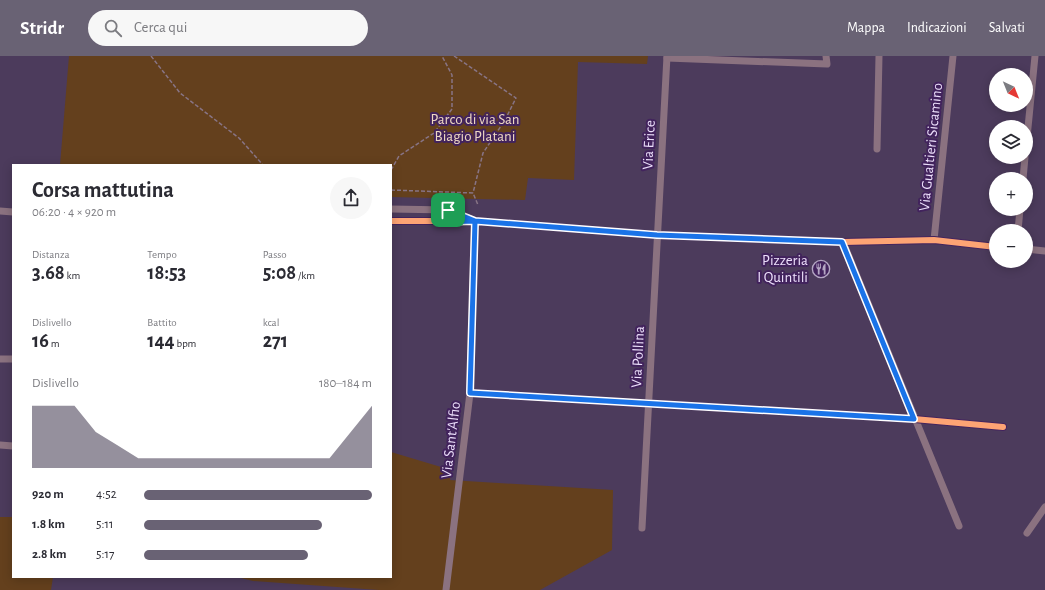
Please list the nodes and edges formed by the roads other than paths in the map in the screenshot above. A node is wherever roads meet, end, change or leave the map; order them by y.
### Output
1 (826, 56) edge
2 (879, 56) edge
3 (954, 56) edge
4 (1035, 56) edge
5 (667, 57) edge
6 (1029, 120) edge
7 (877, 148) dead end
8 (392, 209) edge
9 (439, 210) junction
10 (0, 211) edge
11 (12, 212) edge
12 (392, 221) edge
13 (475, 221) junction
14 (440, 222) junction
15 (657, 235) junction
16 (934, 240) junction
17 (842, 242) junction
18 (989, 245) edge
19 (1033, 250) edge
20 (1045, 251) edge
21 (0, 359) edge
22 (12, 359) edge
23 (470, 393) junction
24 (649, 402) junction
25 (914, 419) junction
26 (1002, 427) dead end
27 (0, 445) edge
28 (12, 446) edge
29 (1045, 507) edge
30 (959, 526) dead end
31 (642, 528) dead end
32 (1027, 534) dead end
33 (446, 590) edge

1 - 5 street
2 - 7 street
3 - 16 street, Via Gualtieri Sicamino
4 - 6 street
5 - 15 street, Via Erice
8 - 9 street
9 - 13 street
9 - 14 street
10 - 11 street
12 - 14 street
13 - 14 street
13 - 15 street
13 - 23 street, Via Sant'Alfio
15 - 17 street
15 - 24 street, Via Pollina
16 - 17 street
16 - 18 street
17 - 25 street
19 - 20 street
21 - 22 street
23 - 24 street
23 - 33 street, Via Sant'Alfio
24 - 25 street
24 - 31 street, Via Pollina
25 - 26 street
25 - 30 street
27 - 28 street
29 - 32 street

